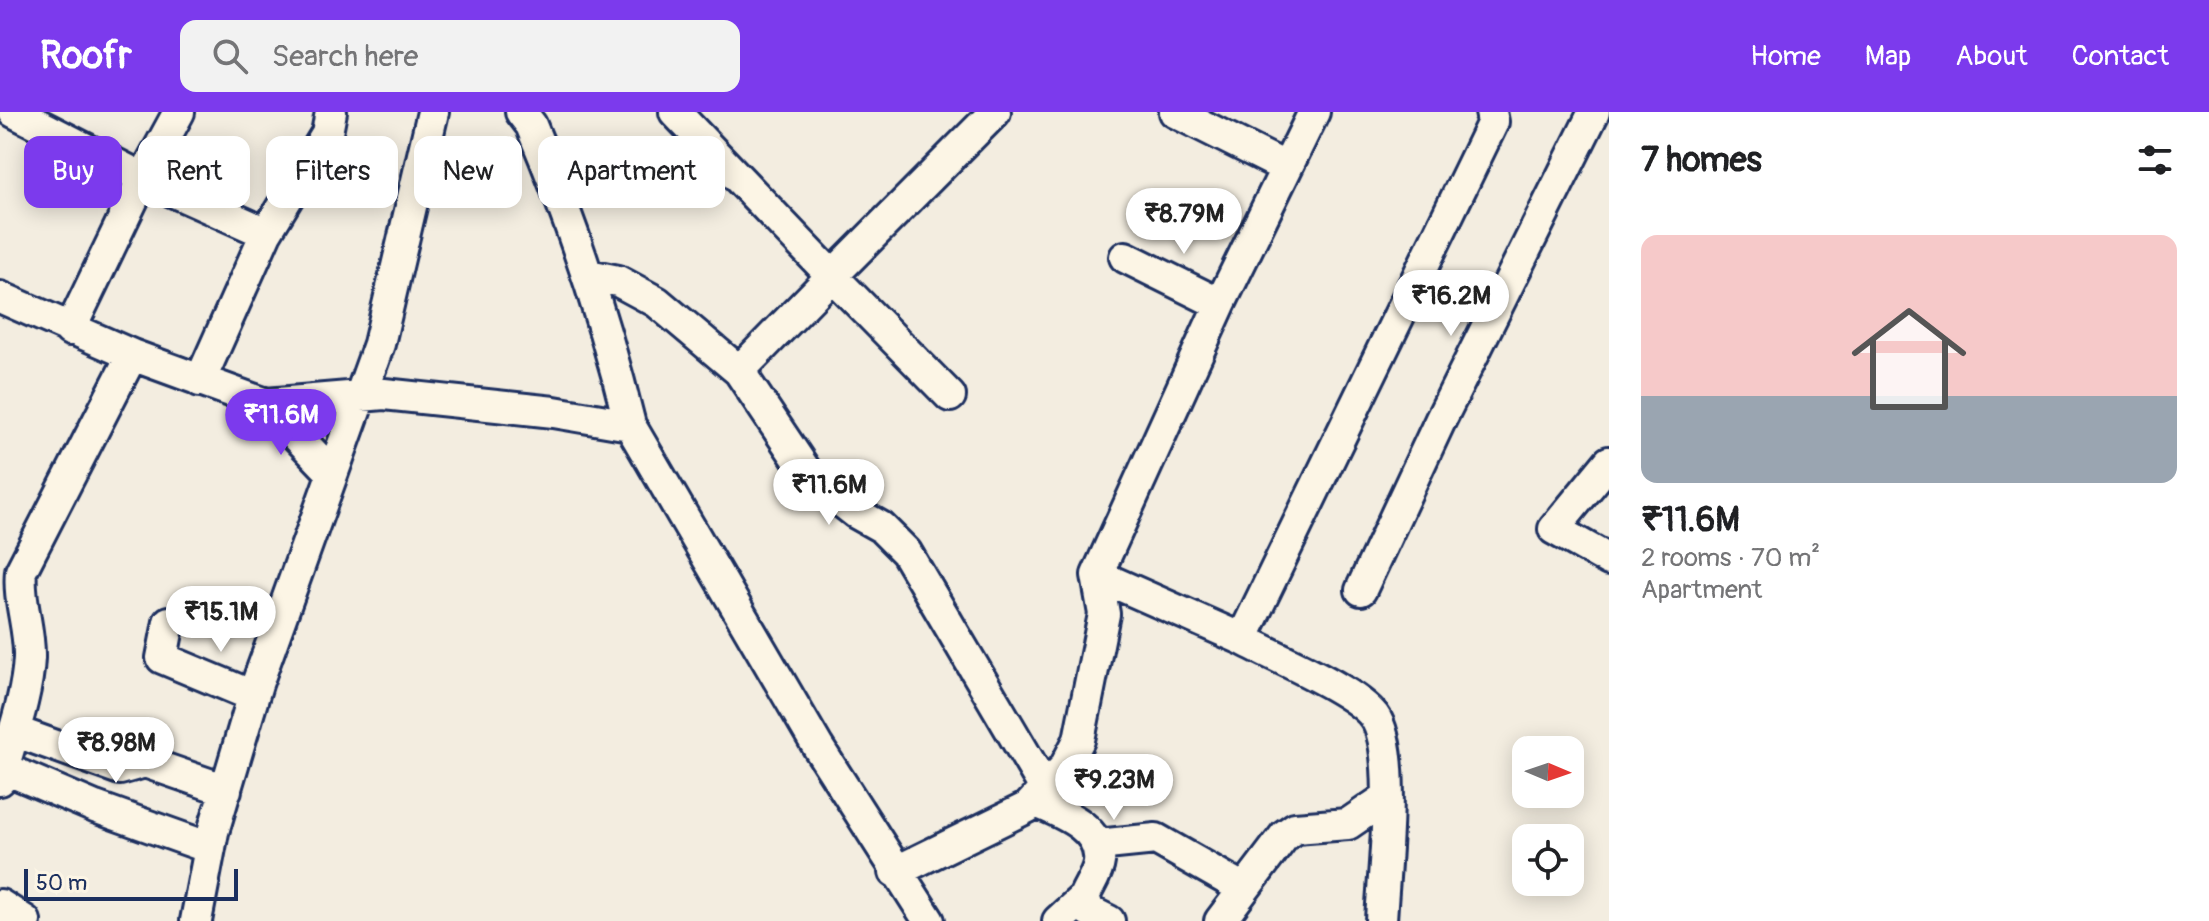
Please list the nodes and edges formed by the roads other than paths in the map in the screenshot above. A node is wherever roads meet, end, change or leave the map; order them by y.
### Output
1 (14, 112) edge
2 (179, 112) edge
3 (331, 112) edge
4 (433, 112) edge
5 (675, 112) edge
6 (995, 112) edge
7 (1175, 112) edge
8 (1314, 112) edge
9 (1491, 112) edge
10 (1594, 112) edge
11 (535, 116) edge
12 (166, 136) edge
13 (1285, 167) junction
14 (138, 175) edge
15 (138, 188) edge
16 (210, 208) edge
17 (266, 233) junction
18 (1125, 257) dead end
19 (588, 275) junction
20 (832, 276) junction
21 (0, 297) edge
22 (1220, 304) junction
23 (70, 330) junction
24 (132, 355) junction
25 (739, 371) junction
26 (200, 381) junction
27 (950, 396) dead end
28 (359, 398) junction
29 (266, 404) junction
30 (630, 425) junction
31 (1609, 462) edge
32 (332, 473) junction
33 (1609, 560) edge
34 (1097, 575) junction
35 (1361, 590) dead end
36 (169, 622) dead end
37 (1242, 639) junction
38 (253, 696) junction
39 (14, 731) junction
40 (2, 774) edge
41 (226, 790) junction
42 (1040, 796) junction
43 (1386, 798) junction
44 (1097, 845) junction
45 (210, 848) junction
46 (895, 872) junction
47 (1244, 889) junction
48 (1084, 897) junction
49 (0, 905) edge
50 (25, 921) edge
51 (196, 921) edge
52 (929, 921) edge
53 (1058, 921) edge
54 (1109, 921) edge
55 (1220, 921) edge
56 (1381, 921) edge

1 - 14 street
2 - 12 street
3 - 17 street
4 - 28 street
5 - 20 street
6 - 20 street
7 - 13 street
8 - 13 street
9 - 37 street
10 - 35 street
11 - 19 street
13 - 22 street
15 - 23 street
16 - 17 street
17 - 26 street
18 - 22 street
19 - 25 street
19 - 30 street
20 - 25 street
20 - 27 street
21 - 23 street
22 - 34 street
23 - 24 street
24 - 26 street
24 - 39 street
25 - 42 street
26 - 29 street
28 - 29 street
28 - 30 street
28 - 32 street
29 - 32 street
30 - 46 street
31 - 33 street
32 - 38 street
34 - 37 street
34 - 42 street
36 - 38 street
37 - 43 street
38 - 41 street
39 - 40 street
39 - 41 street
40 - 45 street
41 - 45 street
42 - 44 street
42 - 46 street
43 - 47 street
43 - 56 street
44 - 47 street
44 - 48 street
45 - 51 street
46 - 52 street
47 - 55 street
48 - 53 street
48 - 54 street
49 - 50 street

